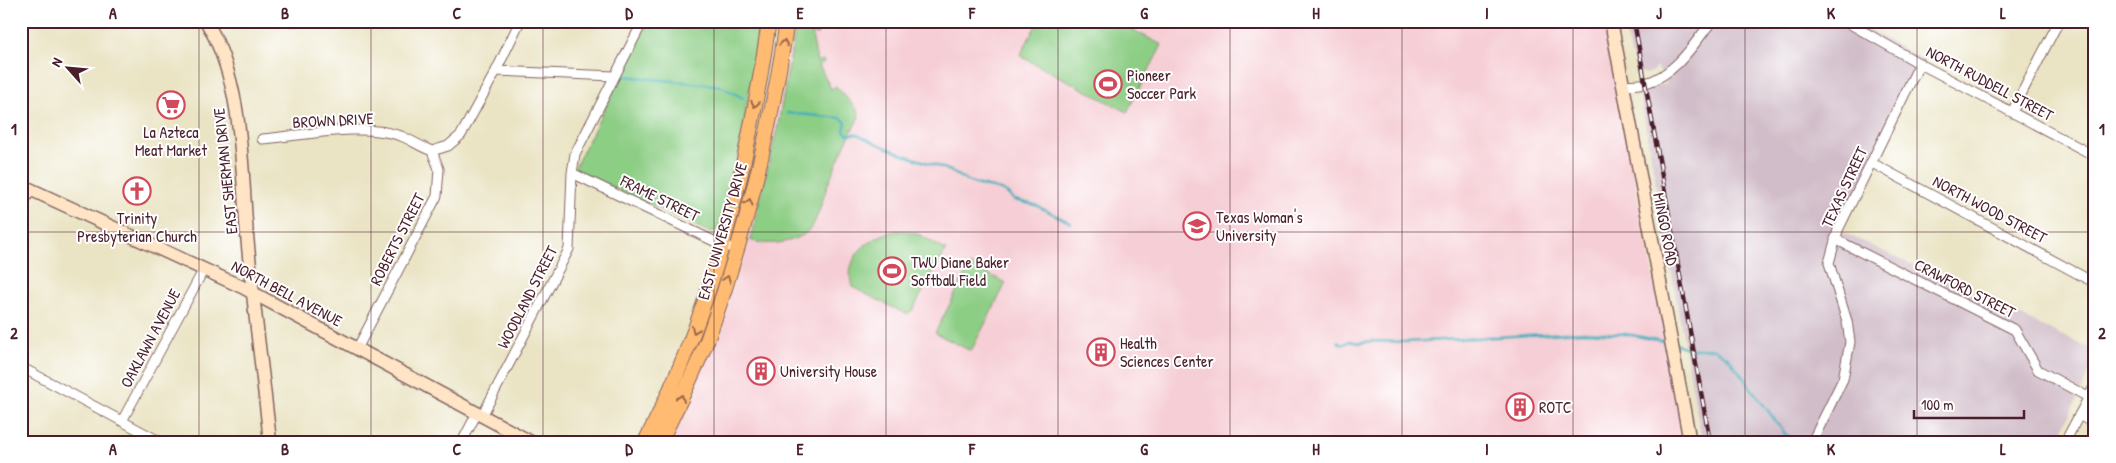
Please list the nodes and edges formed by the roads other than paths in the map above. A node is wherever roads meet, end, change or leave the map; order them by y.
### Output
1 (290, 21) edge
2 (295, 21) edge
3 (520, 21) edge
4 (643, 21) edge
5 (769, 21) edge
6 (787, 21) edge
7 (1611, 21) edge
8 (1712, 21) edge
9 (1845, 21) edge
10 (2059, 21) edge
11 (208, 22) edge
12 (1920, 63) junction
13 (496, 70) junction
14 (614, 76) junction
15 (1622, 85) junction
16 (2012, 112) junction
17 (262, 139) dead end
18 (432, 151) junction
19 (2094, 153) edge
20 (1872, 163) junction
21 (572, 173) junction
22 (26, 187) edge
23 (21, 207) edge
24 (1835, 239) junction
25 (722, 245) junction
26 (736, 249) junction
27 (204, 268) junction
28 (2095, 283) edge
29 (253, 293) junction
30 (357, 349) junction
31 (21, 367) edge
32 (2095, 385) edge
33 (2088, 397) junction
34 (479, 415) junction
35 (2079, 415) junction
36 (122, 421) junction
37 (2095, 424) edge
38 (161, 442) edge
39 (270, 442) edge
40 (462, 442) edge
41 (531, 442) edge
42 (645, 442) edge
43 (660, 442) edge
44 (1690, 442) edge
45 (1812, 442) edge
46 (2066, 442) edge

1 - 2 street
3 - 13 street
4 - 14 street, WOODLAND STREET
5 -> 25 main road, EAST UNIVERSITY DRIVE
26 -> 6 main road, EAST UNIVERSITY DRIVE
7 - 15 main road, MINGO ROAD
8 - 15 street
9 - 12 street, NORTH RUDDELL STREET
10 - 16 street
11 - 29 main road, EAST SHERMAN DRIVE
12 - 16 street, NORTH RUDDELL STREET
12 - 20 street, TEXAS STREET
13 - 14 street
13 - 18 street
14 - 21 street, WOODLAND STREET
15 - 44 main road, MINGO ROAD
16 - 19 street, NORTH RUDDELL STREET
17 - 18 street, BROWN DRIVE
18 - 30 street, ROBERTS STREET
20 - 24 street, TEXAS STREET
20 - 28 street, NORTH WOOD STREET
21 - 25 street, FRAME STREET
21 - 34 street, WOODLAND STREET
22 - 23 street
22 - 27 main road, NORTH BELL AVENUE
24 - 33 street, CRAWFORD STREET
24 - 45 street, TEXAS STREET
25 - 26 street, FRAME STREET
25 -> 42 main road, EAST UNIVERSITY DRIVE
43 -> 26 main road, EAST UNIVERSITY DRIVE
27 - 29 main road, NORTH BELL AVENUE
27 - 36 street, OAKLAWN AVENUE
29 - 30 main road, NORTH BELL AVENUE
29 - 39 main road, EAST SHERMAN DRIVE
30 - 34 main road, NORTH BELL AVENUE
31 - 36 street
32 - 33 street
33 - 35 street
34 - 40 street, WOODLAND STREET
34 - 41 main road, NORTH BELL AVENUE
35 - 37 street
35 - 46 street
36 - 38 street

